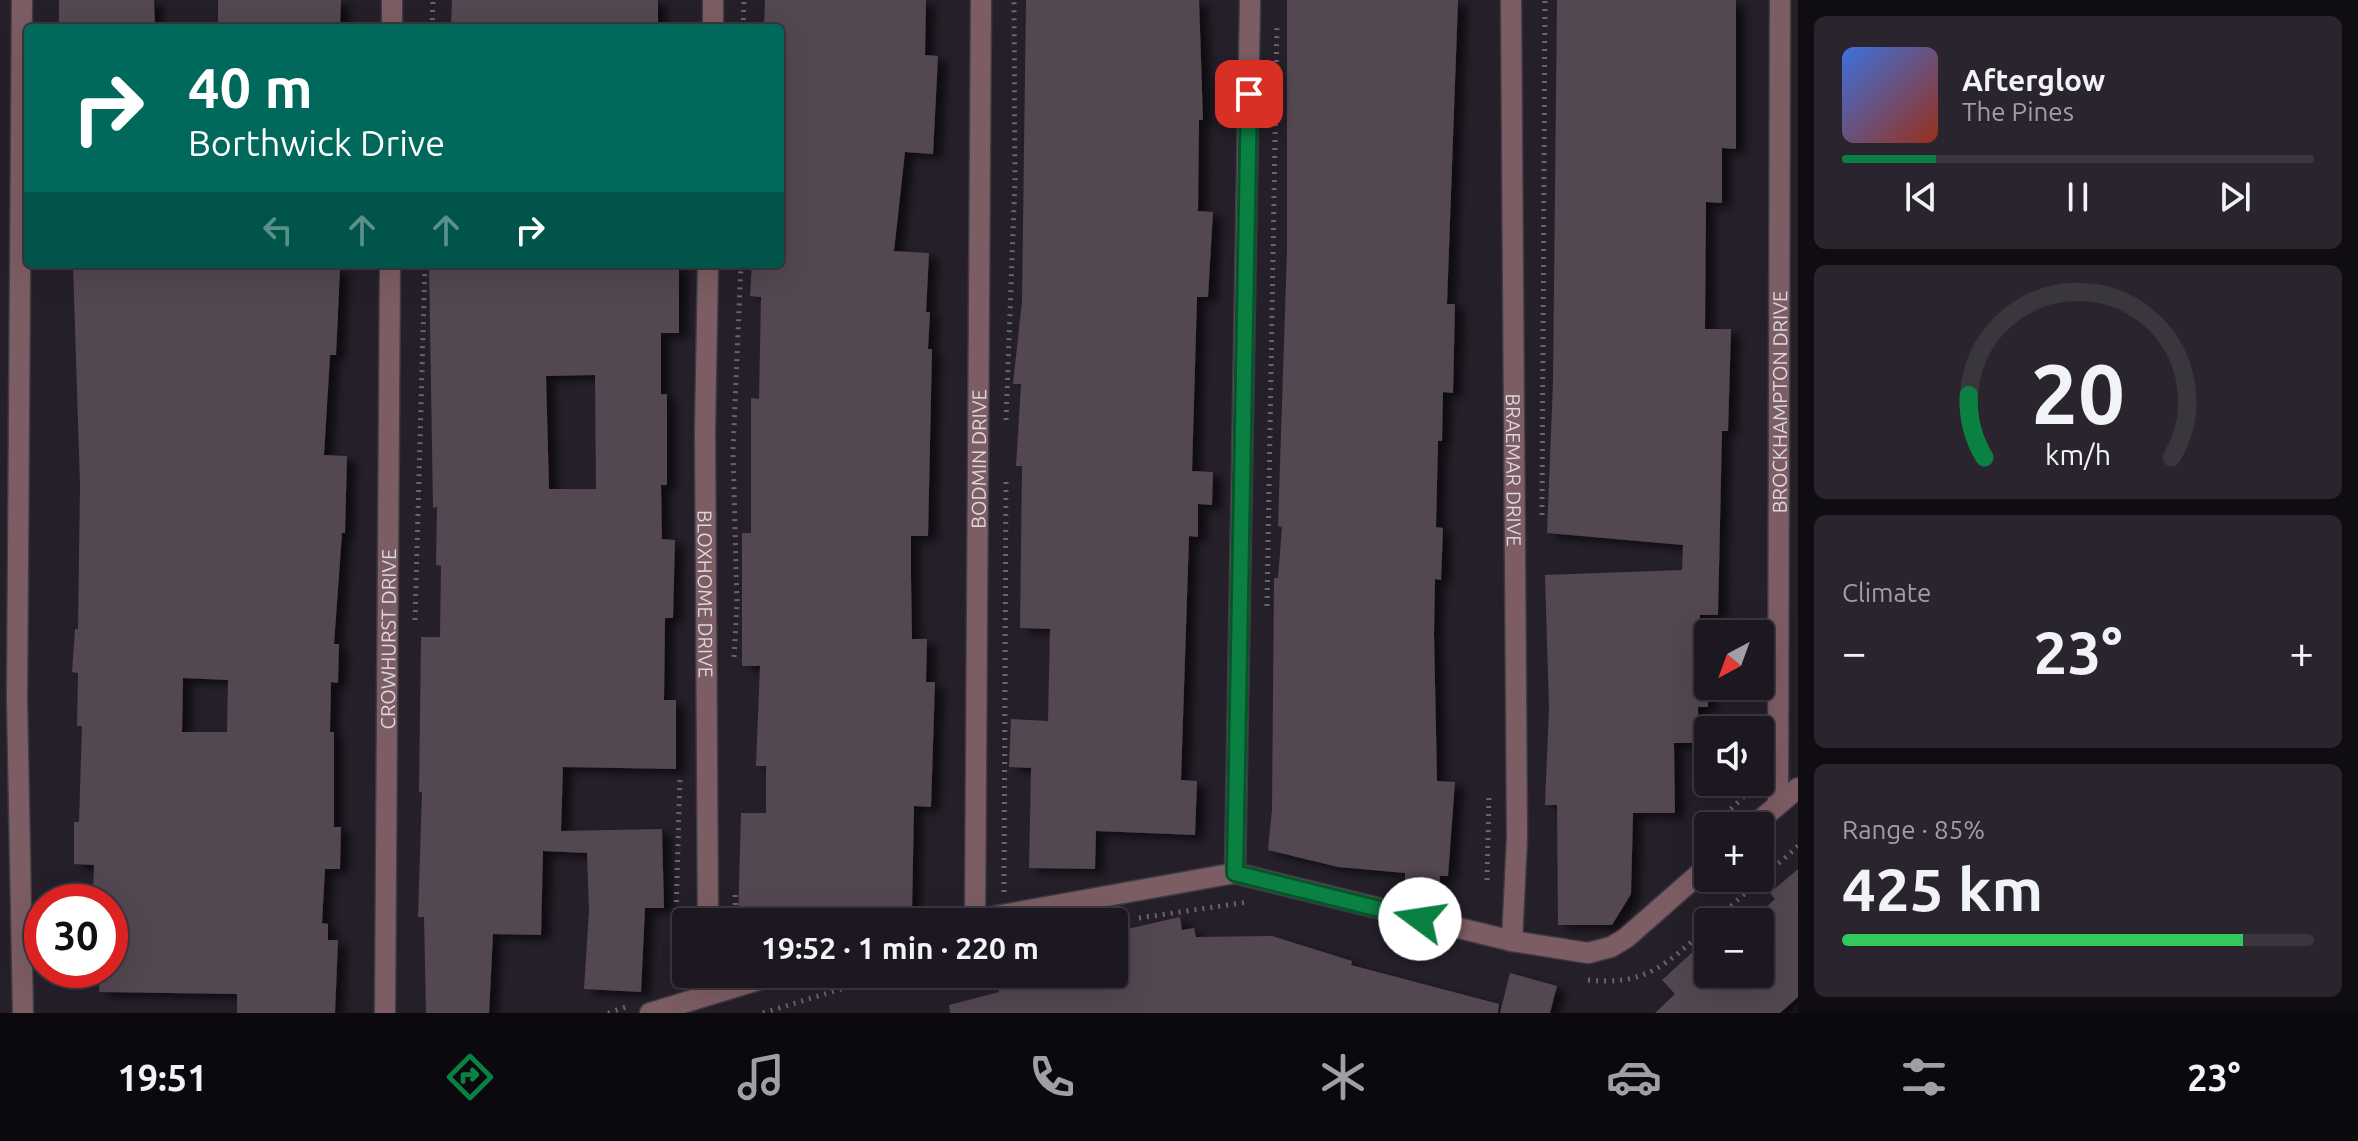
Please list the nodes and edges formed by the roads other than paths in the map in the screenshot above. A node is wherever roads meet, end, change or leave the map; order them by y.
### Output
1 (22, 0) edge
2 (392, 0) edge
3 (713, 0) edge
4 (981, 0) edge
5 (1250, 0) edge
6 (1511, 0) edge
7 (1780, 0) edge
8 (392, 24) edge
9 (713, 24) edge
10 (10, 54) edge
11 (390, 268) edge
12 (708, 268) edge
13 (1798, 788) edge
14 (1778, 804) junction
15 (1769, 812) edge
16 (1235, 873) junction
17 (1694, 878) edge
18 (708, 908) edge
19 (969, 908) edge
20 (1037, 908) edge
21 (1512, 941) junction
22 (701, 988) edge
23 (23, 1013) edge
24 (385, 1013) edge
25 (650, 1013) edge

1 - 10 street
2 - 8 street
3 - 9 street
4 - 19 street, BODMIN DRIVE
5 - 16 street
6 - 21 street, BRAEMAR DRIVE
7 - 14 street, BROCKHAMPTON DRIVE
10 - 23 street
11 - 24 street, CROWHURST DRIVE
12 - 18 street, BLOXHOME DRIVE
13 - 14 street
14 - 15 street
16 - 20 street
16 - 21 street
17 - 21 street
22 - 25 street

